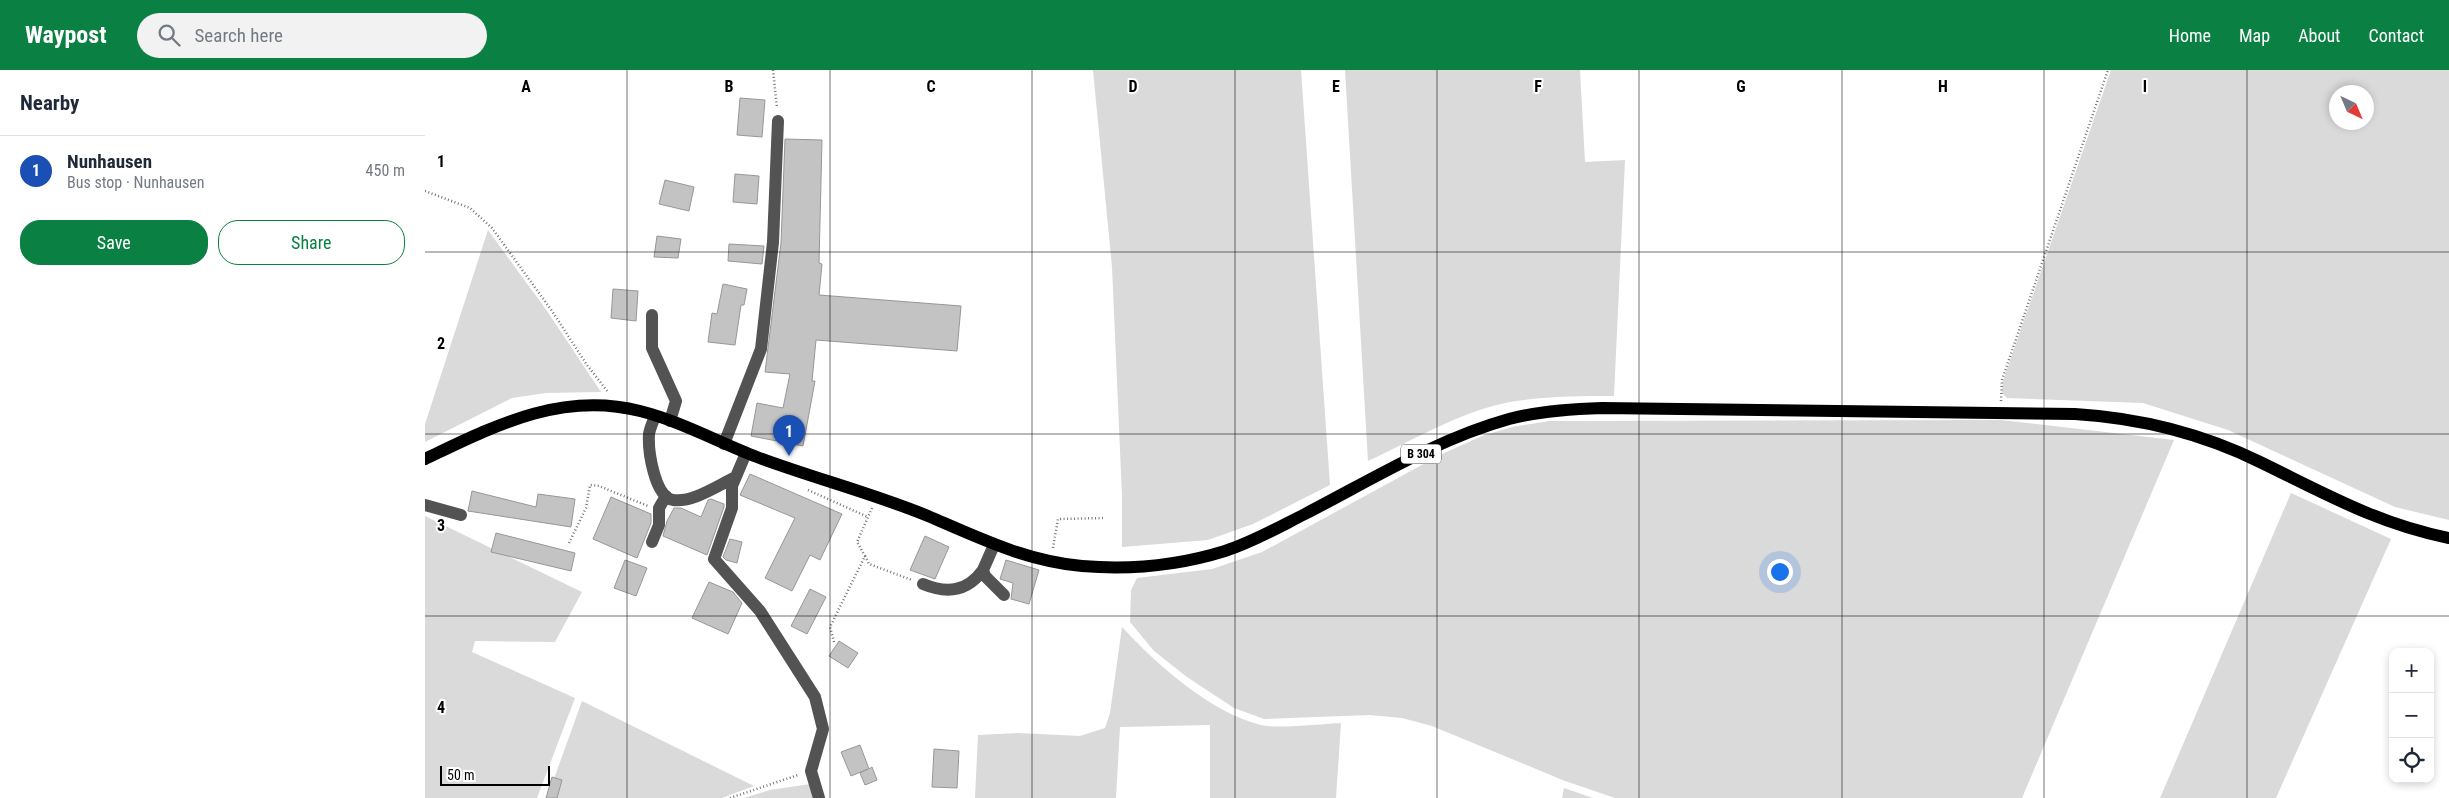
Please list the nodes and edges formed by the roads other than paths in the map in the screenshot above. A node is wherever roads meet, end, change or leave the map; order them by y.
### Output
1 (778, 121) road end
2 (652, 315) dead end
3 (655, 416) junction
4 (669, 421) junction
5 (724, 444) junction
6 (746, 453) junction
7 (425, 459) edge
8 (734, 478) junction
9 (665, 496) junction
10 (425, 505) edge
11 (461, 515) dead end
12 (2449, 538) edge
13 (652, 542) dead end
14 (994, 545) junction
15 (983, 570) junction
16 (923, 584) road end
17 (1004, 595) dead end
18 (819, 798) edge

1 - 5 street
2 - 4 street
3 - 4 main road, B 304
3 - 7 main road, B 304
3 - 9 street
4 - 5 main road, B 304
5 - 6 main road, B 304
6 - 8 street
6 - 14 main road, B 304
8 - 9 street
8 - 18 street
9 - 13 street
10 - 11 street
12 - 14 main road, B 304
14 - 15 street
15 - 16 street
15 - 17 street

